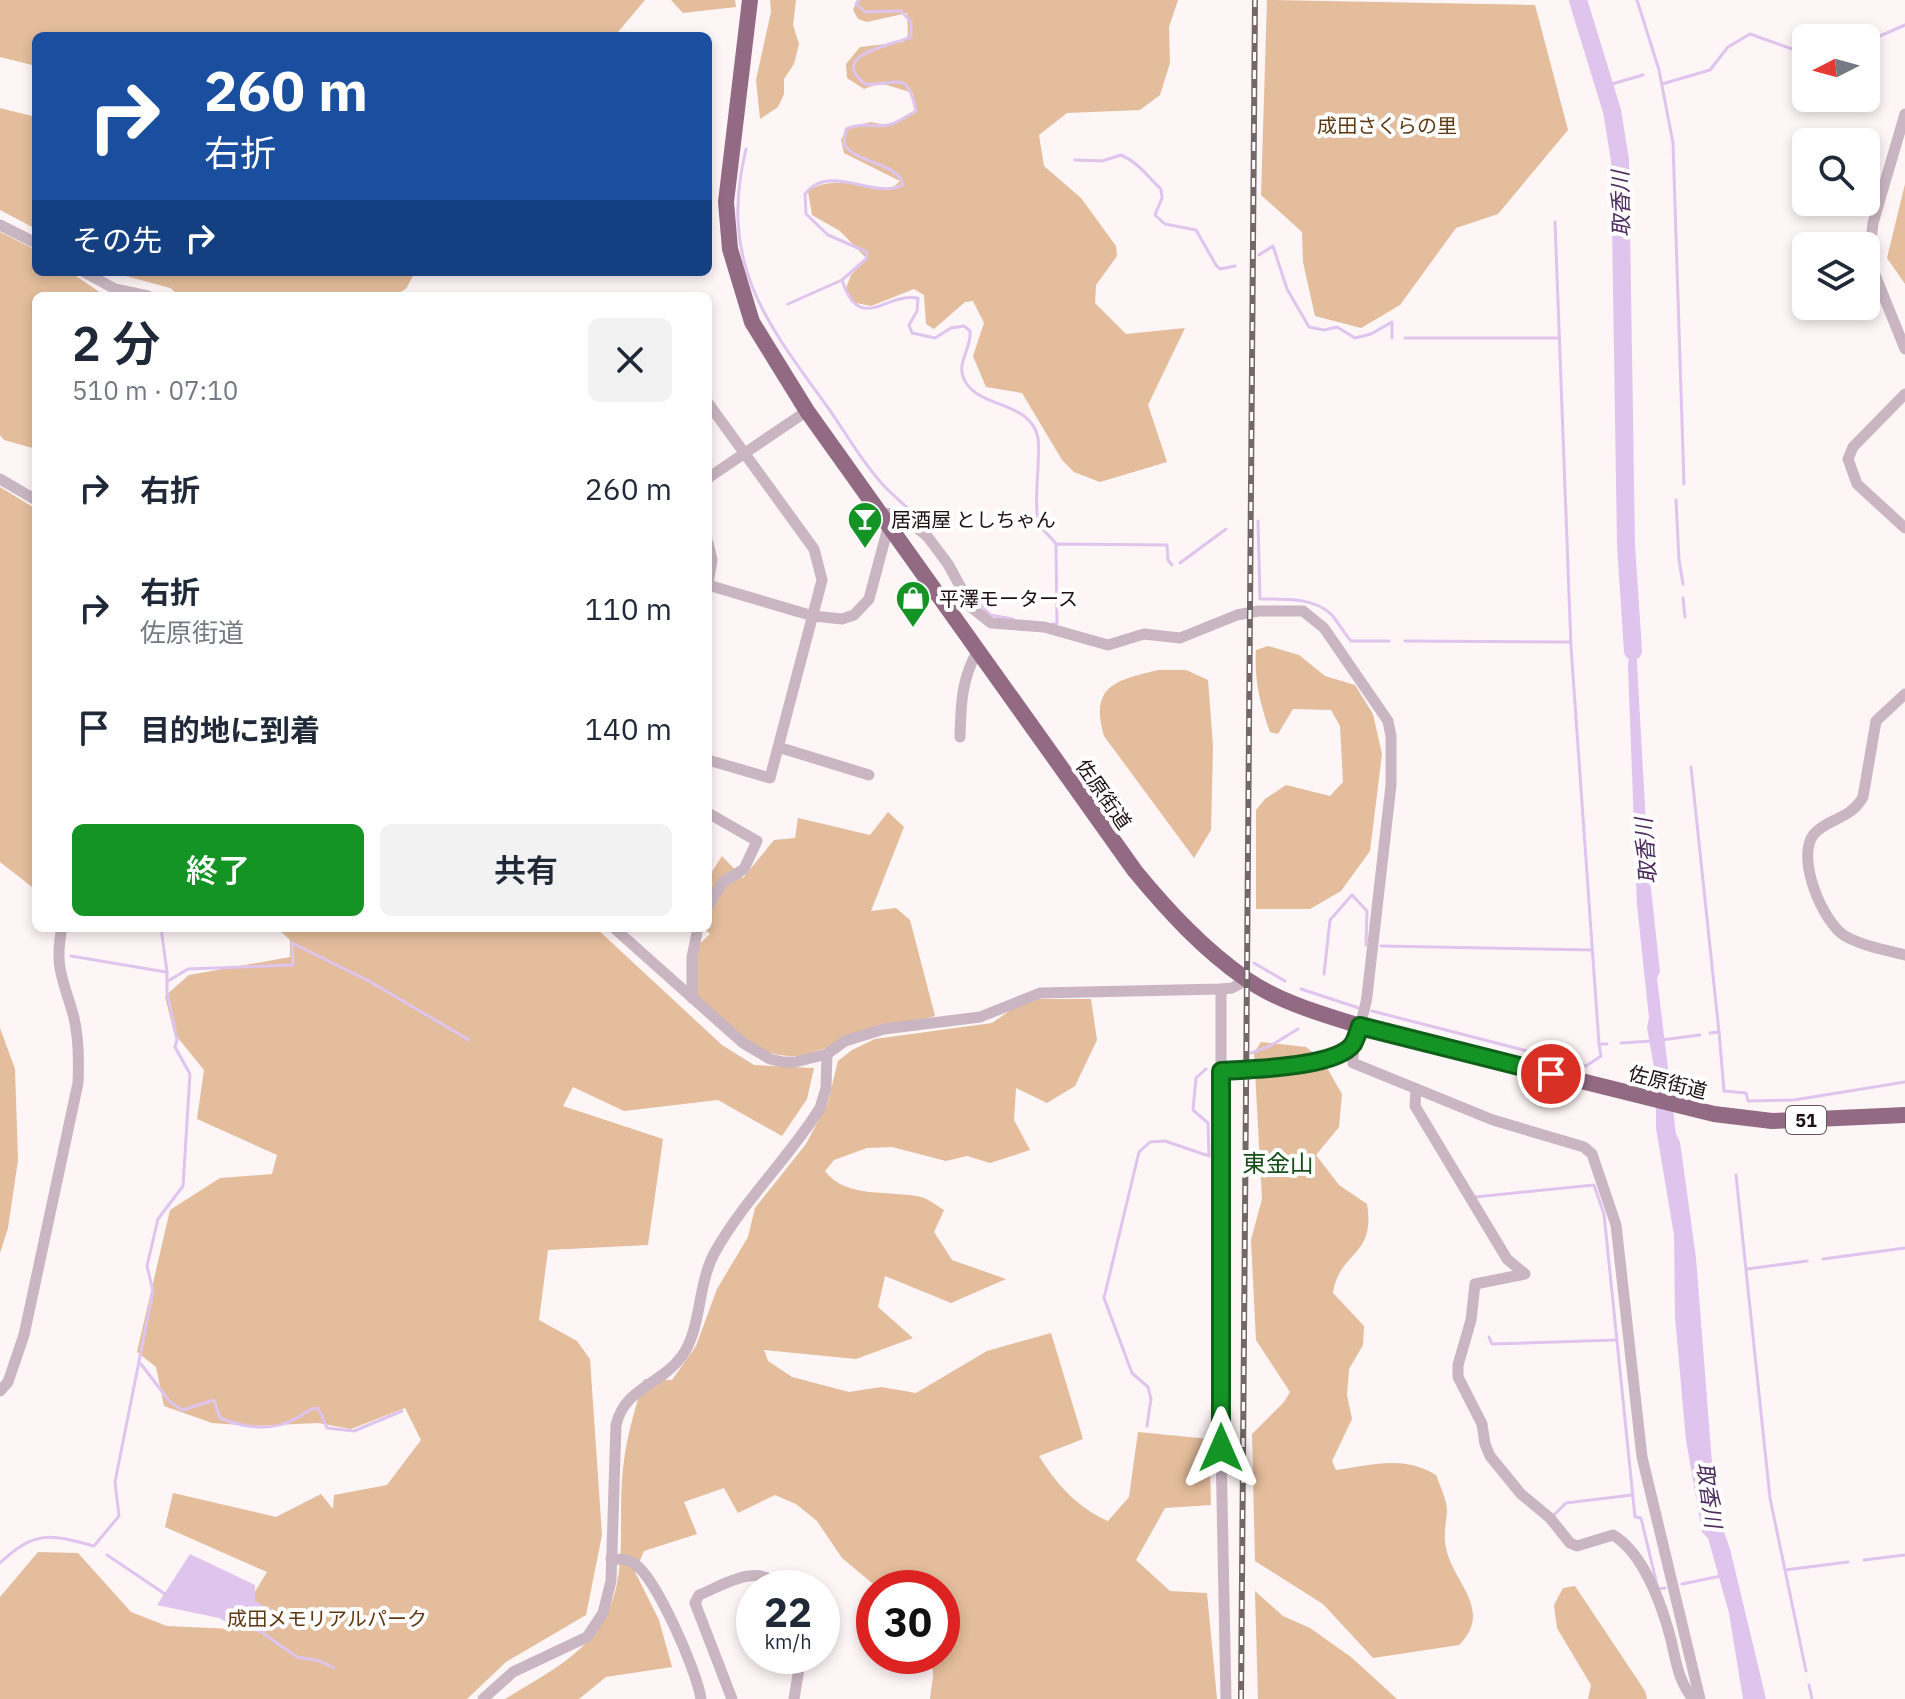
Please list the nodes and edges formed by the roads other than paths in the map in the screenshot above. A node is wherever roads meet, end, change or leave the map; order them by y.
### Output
1 (750, 0) edge
2 (1905, 114) edge
3 (0, 225) edge
4 (32, 241) edge
5 (91, 276) edge
6 (129, 292) edge
7 (1905, 349) edge
8 (1905, 394) edge
9 (712, 408) edge
10 (807, 411) junction
11 (745, 452) junction
12 (712, 475) edge
13 (0, 479) edge
14 (32, 498) edge
15 (885, 519) junction
16 (1905, 528) edge
17 (712, 585) edge
18 (813, 616) junction
19 (978, 650) junction
20 (1905, 694) edge
21 (960, 737) dead end
22 (778, 747) junction
23 (712, 761) edge
24 (869, 775) dead end
25 (712, 817) edge
26 (712, 900) edge
27 (62, 932) edge
28 (618, 932) edge
29 (697, 932) edge
30 (1905, 955) edge
31 (1247, 980) junction
32 (1221, 989) junction
33 (692, 998) junction
34 (1360, 1026) junction
35 (1352, 1046) junction
36 (827, 1054) junction
37 (1221, 1071) junction
38 (1416, 1089) junction
39 (1905, 1115) edge
40 (0, 1391) edge
41 (611, 1559) junction
42 (736, 1580) edge
43 (798, 1674) edge
44 (483, 1699) edge
45 (701, 1699) edge
46 (732, 1699) edge
47 (794, 1699) edge
48 (1226, 1699) edge
49 (1693, 1699) edge
50 (1700, 1699) edge

1 - 10 highway, 佐原街道 / 51
2 - 7 street
3 - 4 street
5 - 6 street
8 - 16 street
9 - 11 street
10 - 11 street
10 - 15 highway, 佐原街道 / 51
11 - 12 street
11 - 18 street
13 - 14 street
15 - 18 street
15 - 19 highway, 佐原街道 / 51
15 - 34 street
17 - 18 street
18 - 22 street
19 - 21 street
19 - 31 highway, 佐原街道 / 51
20 - 30 street
22 - 23 street
22 - 24 street
25 - 26 street
27 - 40 street
28 - 33 street
29 - 33 street
31 - 32 street
31 - 34 highway, 佐原街道 / 51
32 - 36 street
32 - 37 street
33 - 36 street
34 - 35 street
34 - 39 highway, 佐原街道 / 51
35 - 37 street
35 - 38 street
36 - 41 street
37 - 48 street
38 - 49 street
38 - 50 street
41 - 44 street
41 - 45 street
42 - 46 street
43 - 47 street

